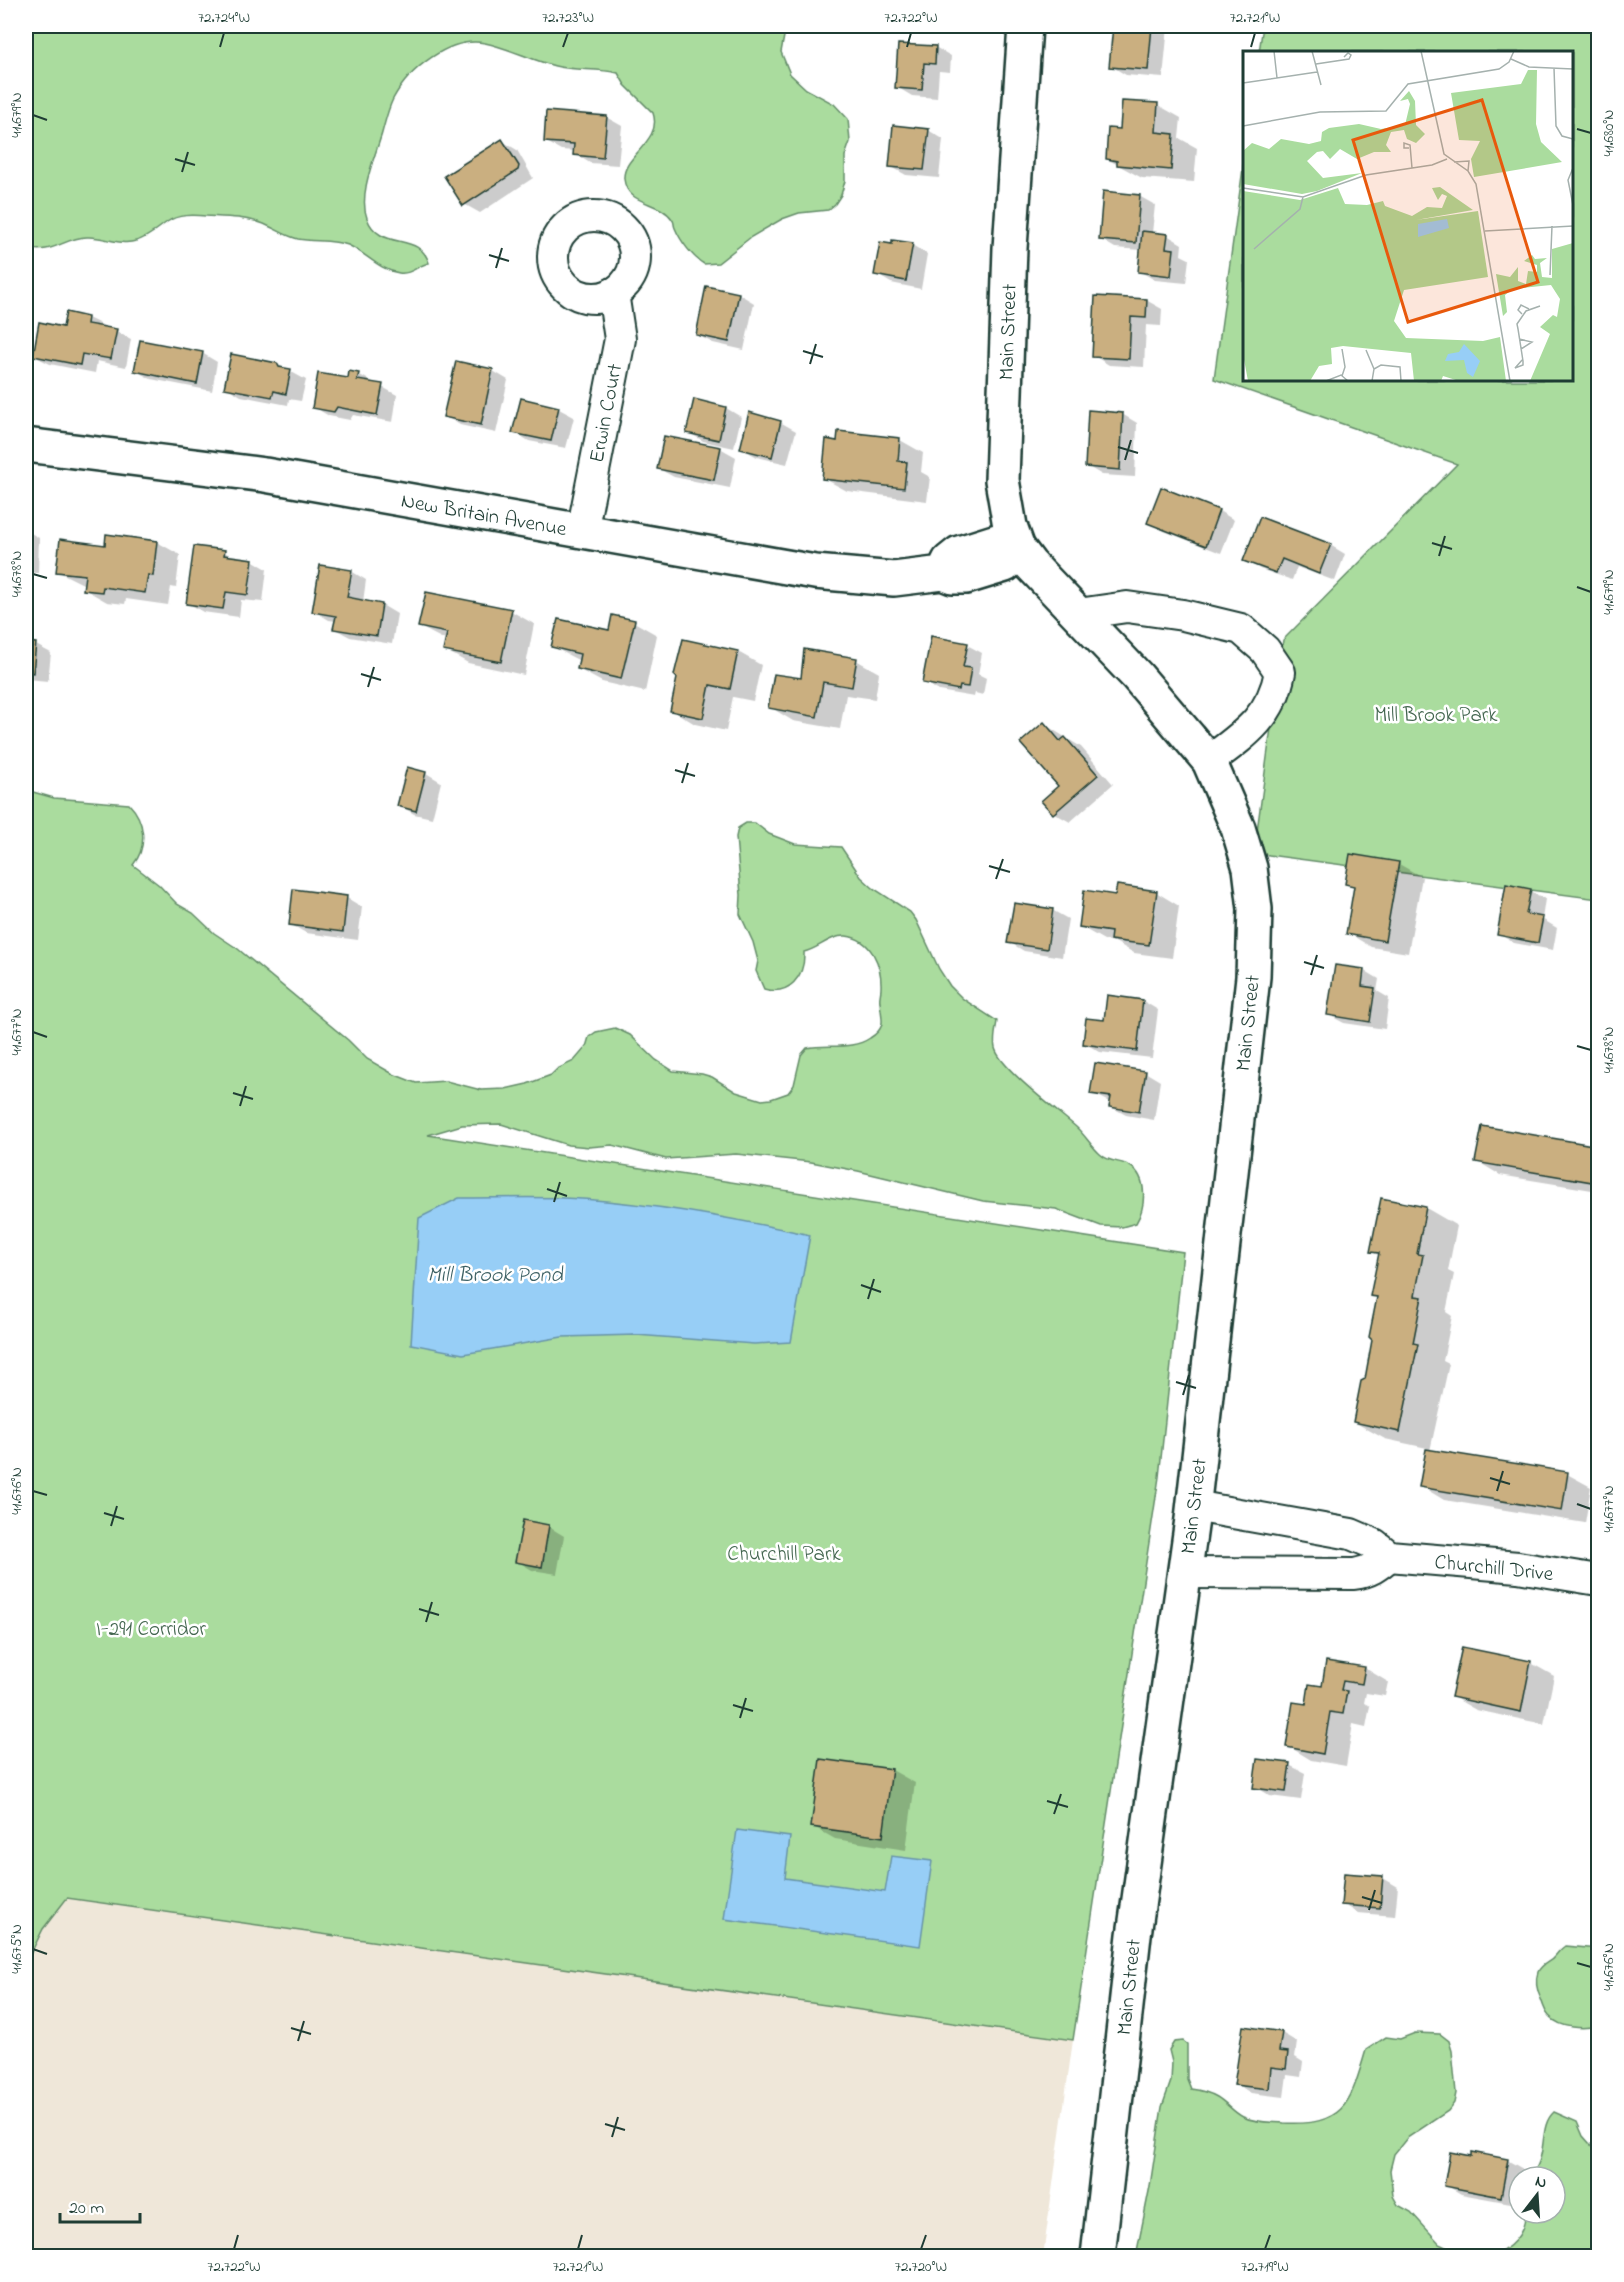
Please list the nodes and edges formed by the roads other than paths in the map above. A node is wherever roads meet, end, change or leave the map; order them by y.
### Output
1 (1025, 26) edge
2 (613, 293) dead end
3 (26, 445) edge
4 (582, 532) junction
5 (1018, 548) junction
6 (1078, 614) junction
7 (1209, 761) junction
8 (1194, 1506) junction
9 (1389, 1556) junction
10 (1184, 1573) junction
11 (1599, 1580) edge
12 (1098, 2256) edge

1 - 5 main road, Main Street
2 - 4 street, Erwin Court
3 - 4 main road, New Britain Avenue
4 - 5 main road, New Britain Avenue
5 - 6 main road, Main Street
6 - 7 main road, Main Street
6 - 7 street
7 - 8 main road, Main Street
8 - 9 street, Churchill Drive
8 - 10 main road, Main Street
9 - 10 street
9 - 11 street, Churchill Drive
10 - 12 main road, Main Street

